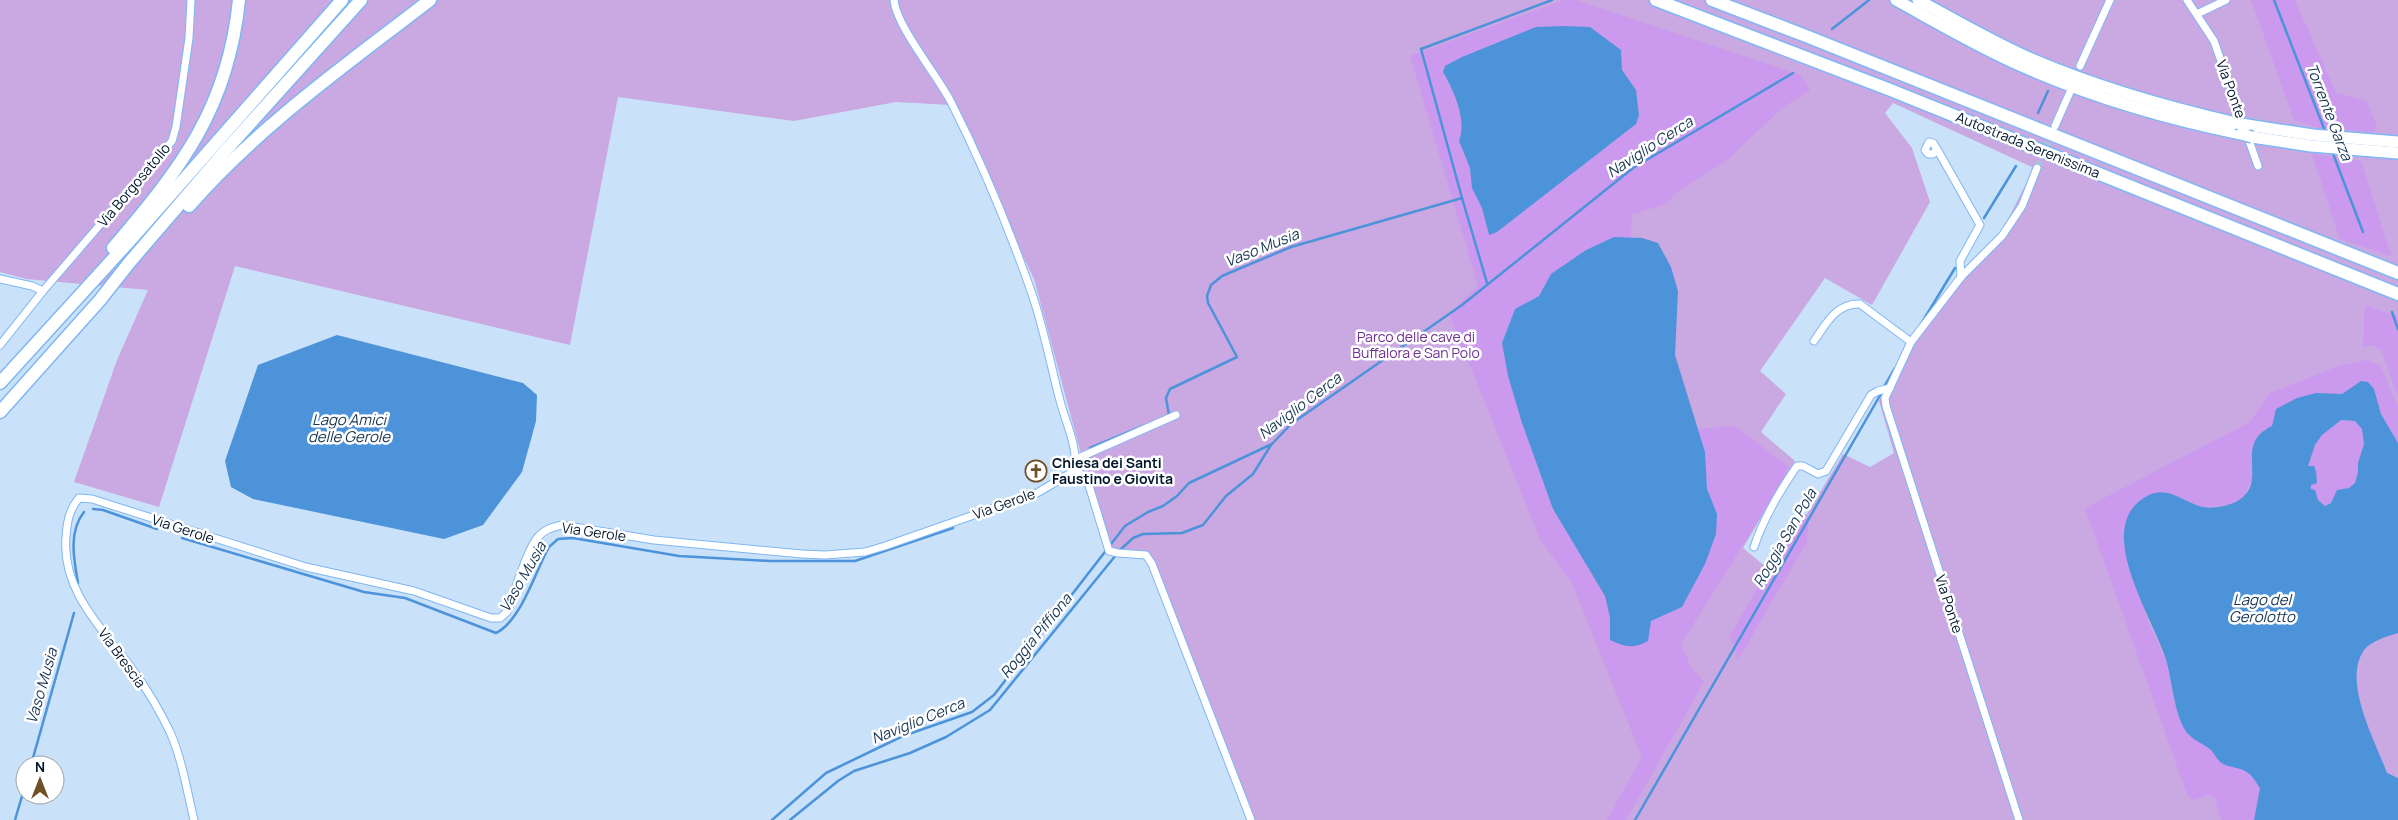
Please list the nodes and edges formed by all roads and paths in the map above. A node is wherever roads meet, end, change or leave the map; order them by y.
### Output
1 (191, 0) edge
2 (239, 0) edge
3 (342, 0) edge
4 (362, 0) edge
5 (430, 0) edge
6 (894, 0) edge
7 (1656, 0) edge
8 (1712, 0) edge
9 (1896, 0) edge
10 (1918, 0) edge
11 (2110, 0) edge
12 (2187, 0) edge
13 (2226, 0) edge
14 (2197, 14) junction
15 (2080, 66) dead end
16 (2070, 92) dead end
17 (2055, 126) tunnel mouth
18 (2244, 130) junction
19 (2398, 142) edge
20 (2353, 144) junction
21 (1937, 149) dead end
22 (2398, 153) edge
23 (2258, 166) dead end
24 (2037, 168) tunnel mouth
25 (2398, 273) edge
26 (1961, 277) junction
27 (0, 279) edge
28 (43, 291) junction
29 (2398, 294) edge
30 (100, 300) junction
31 (42, 335) junction
32 (1814, 342) dead end
33 (1911, 342) junction
34 (0, 344) edge
35 (0, 383) edge
36 (1890, 388) junction
37 (0, 412) edge
38 (1176, 415) dead end
39 (1076, 458) junction
40 (1076, 470) junction
41 (79, 498) joint
42 (1754, 547) dead end
43 (194, 820) edge
44 (1250, 820) edge
45 (2019, 820) edge

1 - 28 street, Via Borgosatollo
2 - 31 highway
3 - 31 highway
4 - 30 highway
5 - 30 highway
6 - 39 street
7 - 29 highway, Autostrada Serenissima
8 - 25 highway, Autostrada Serenissima
9 - 18 highway
10 - 18 highway
11 - 15 street
12 - 14 street, Via Ponte
13 - 14 street
14 - 23 street, Via Ponte
16 - 17 street
18 - 20 highway
19 - 20 highway
20 - 22 highway
21 - 26 street, Via Ponte
24 - 26 street, Via Ponte
26 - 33 street, Via Ponte
27 - 28 street
28 - 34 street, Via Borgosatollo
30 - 37 highway
31 - 35 highway
32 - 33 street
33 - 36 street, Via Ponte
36 - 42 street
36 - 45 street, Via Ponte
38 - 39 street
39 - 40 street
40 - 41 street, Via Gerole
40 - 44 street
41 - 43 street, Via Brescia

